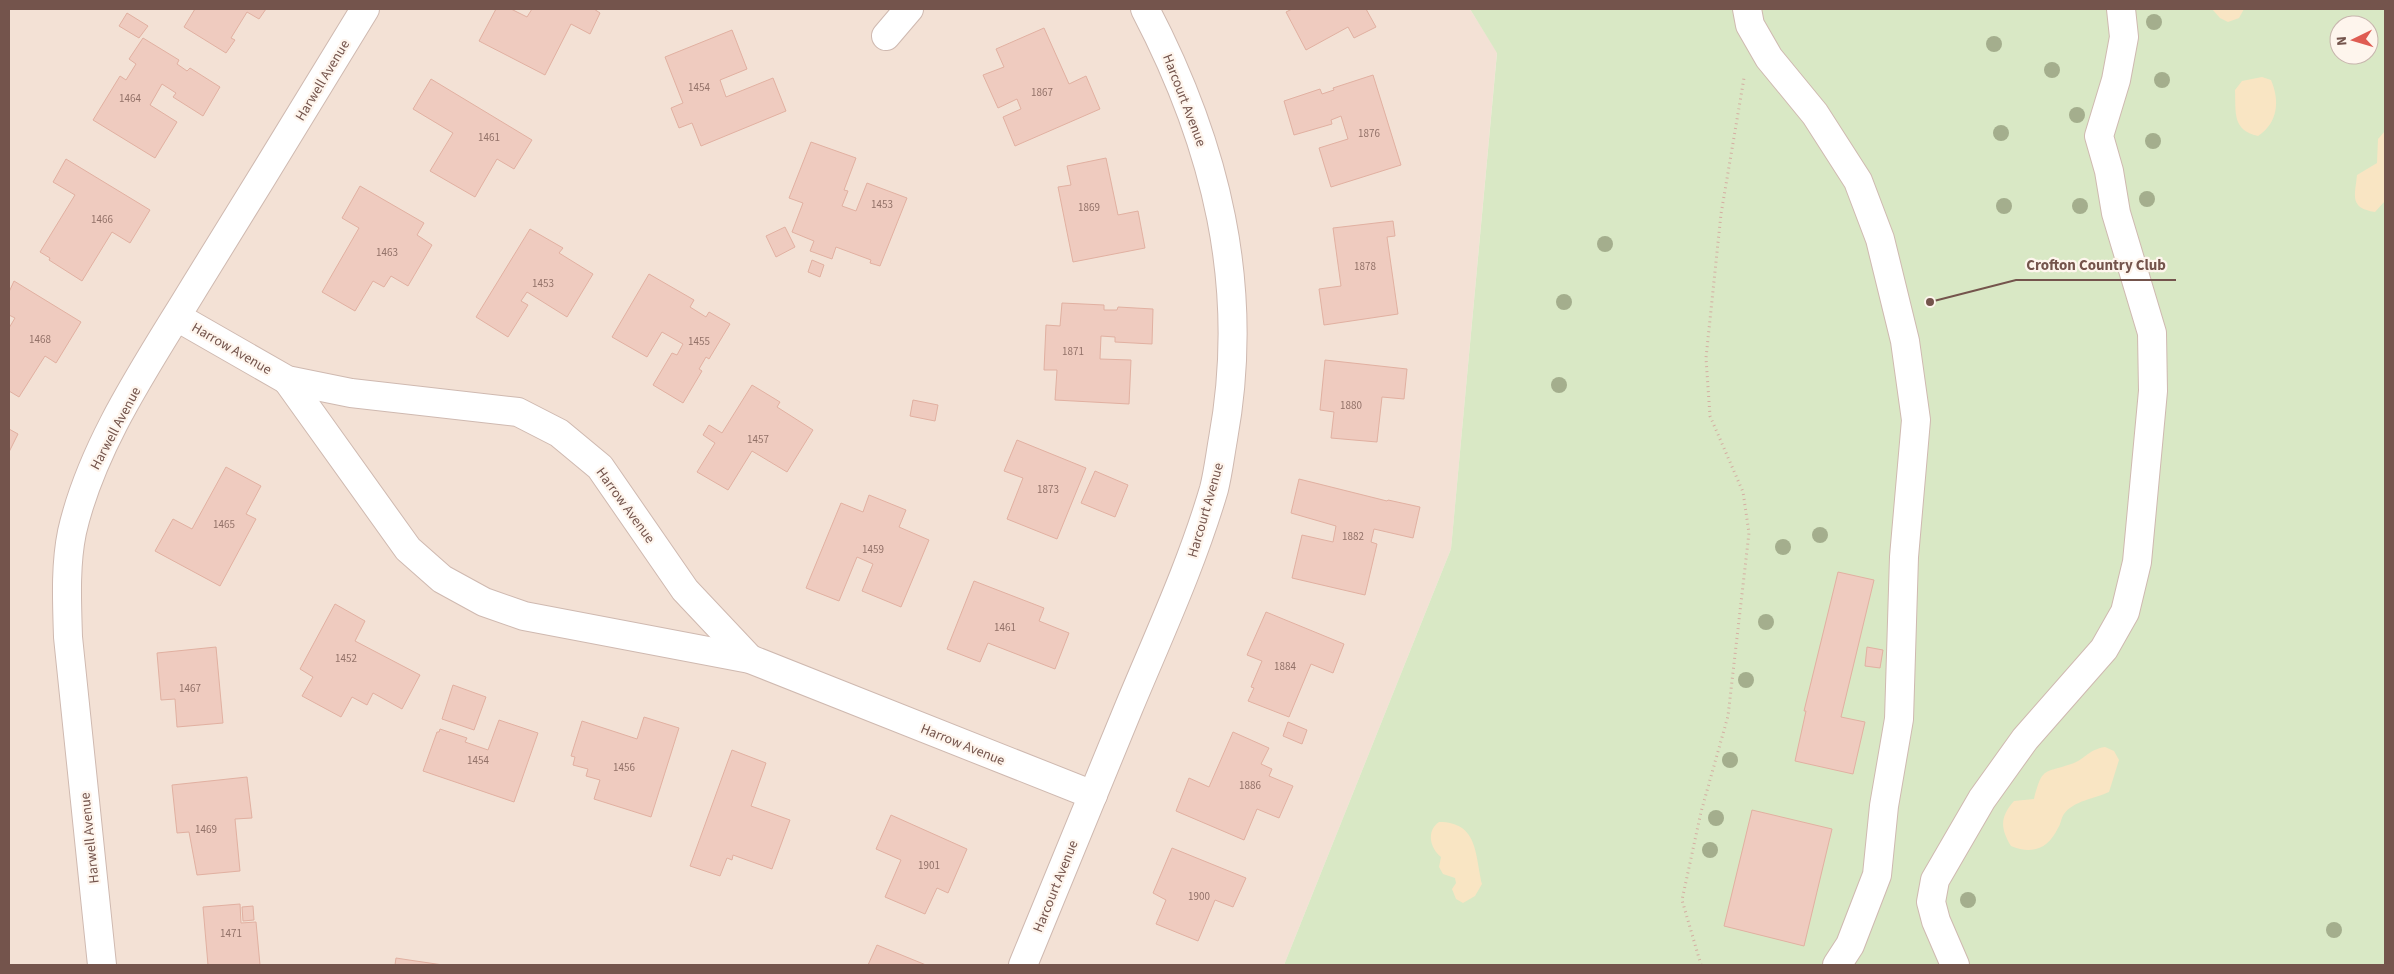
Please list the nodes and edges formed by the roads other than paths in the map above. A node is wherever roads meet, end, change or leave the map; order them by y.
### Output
1 (365, 9) edge
2 (909, 9) edge
3 (1145, 9) edge
4 (1747, 9) edge
5 (2121, 9) edge
6 (886, 36) dead end
7 (177, 317) junction
8 (287, 380) junction
9 (750, 660) junction
10 (1092, 795) junction
11 (102, 965) edge
12 (1023, 965) edge
13 (1837, 965) edge
14 (1955, 965) edge

1 - 7 street, Harwell Avenue
2 - 6 street
3 - 10 street, Harcourt Avenue
4 - 13 street
5 - 14 street
7 - 8 street, Harrow Avenue
7 - 11 street, Harwell Avenue
8 - 9 street, Harrow Avenue
8 - 9 street, Harrow Avenue
9 - 10 street, Harrow Avenue
10 - 12 street, Harcourt Avenue

